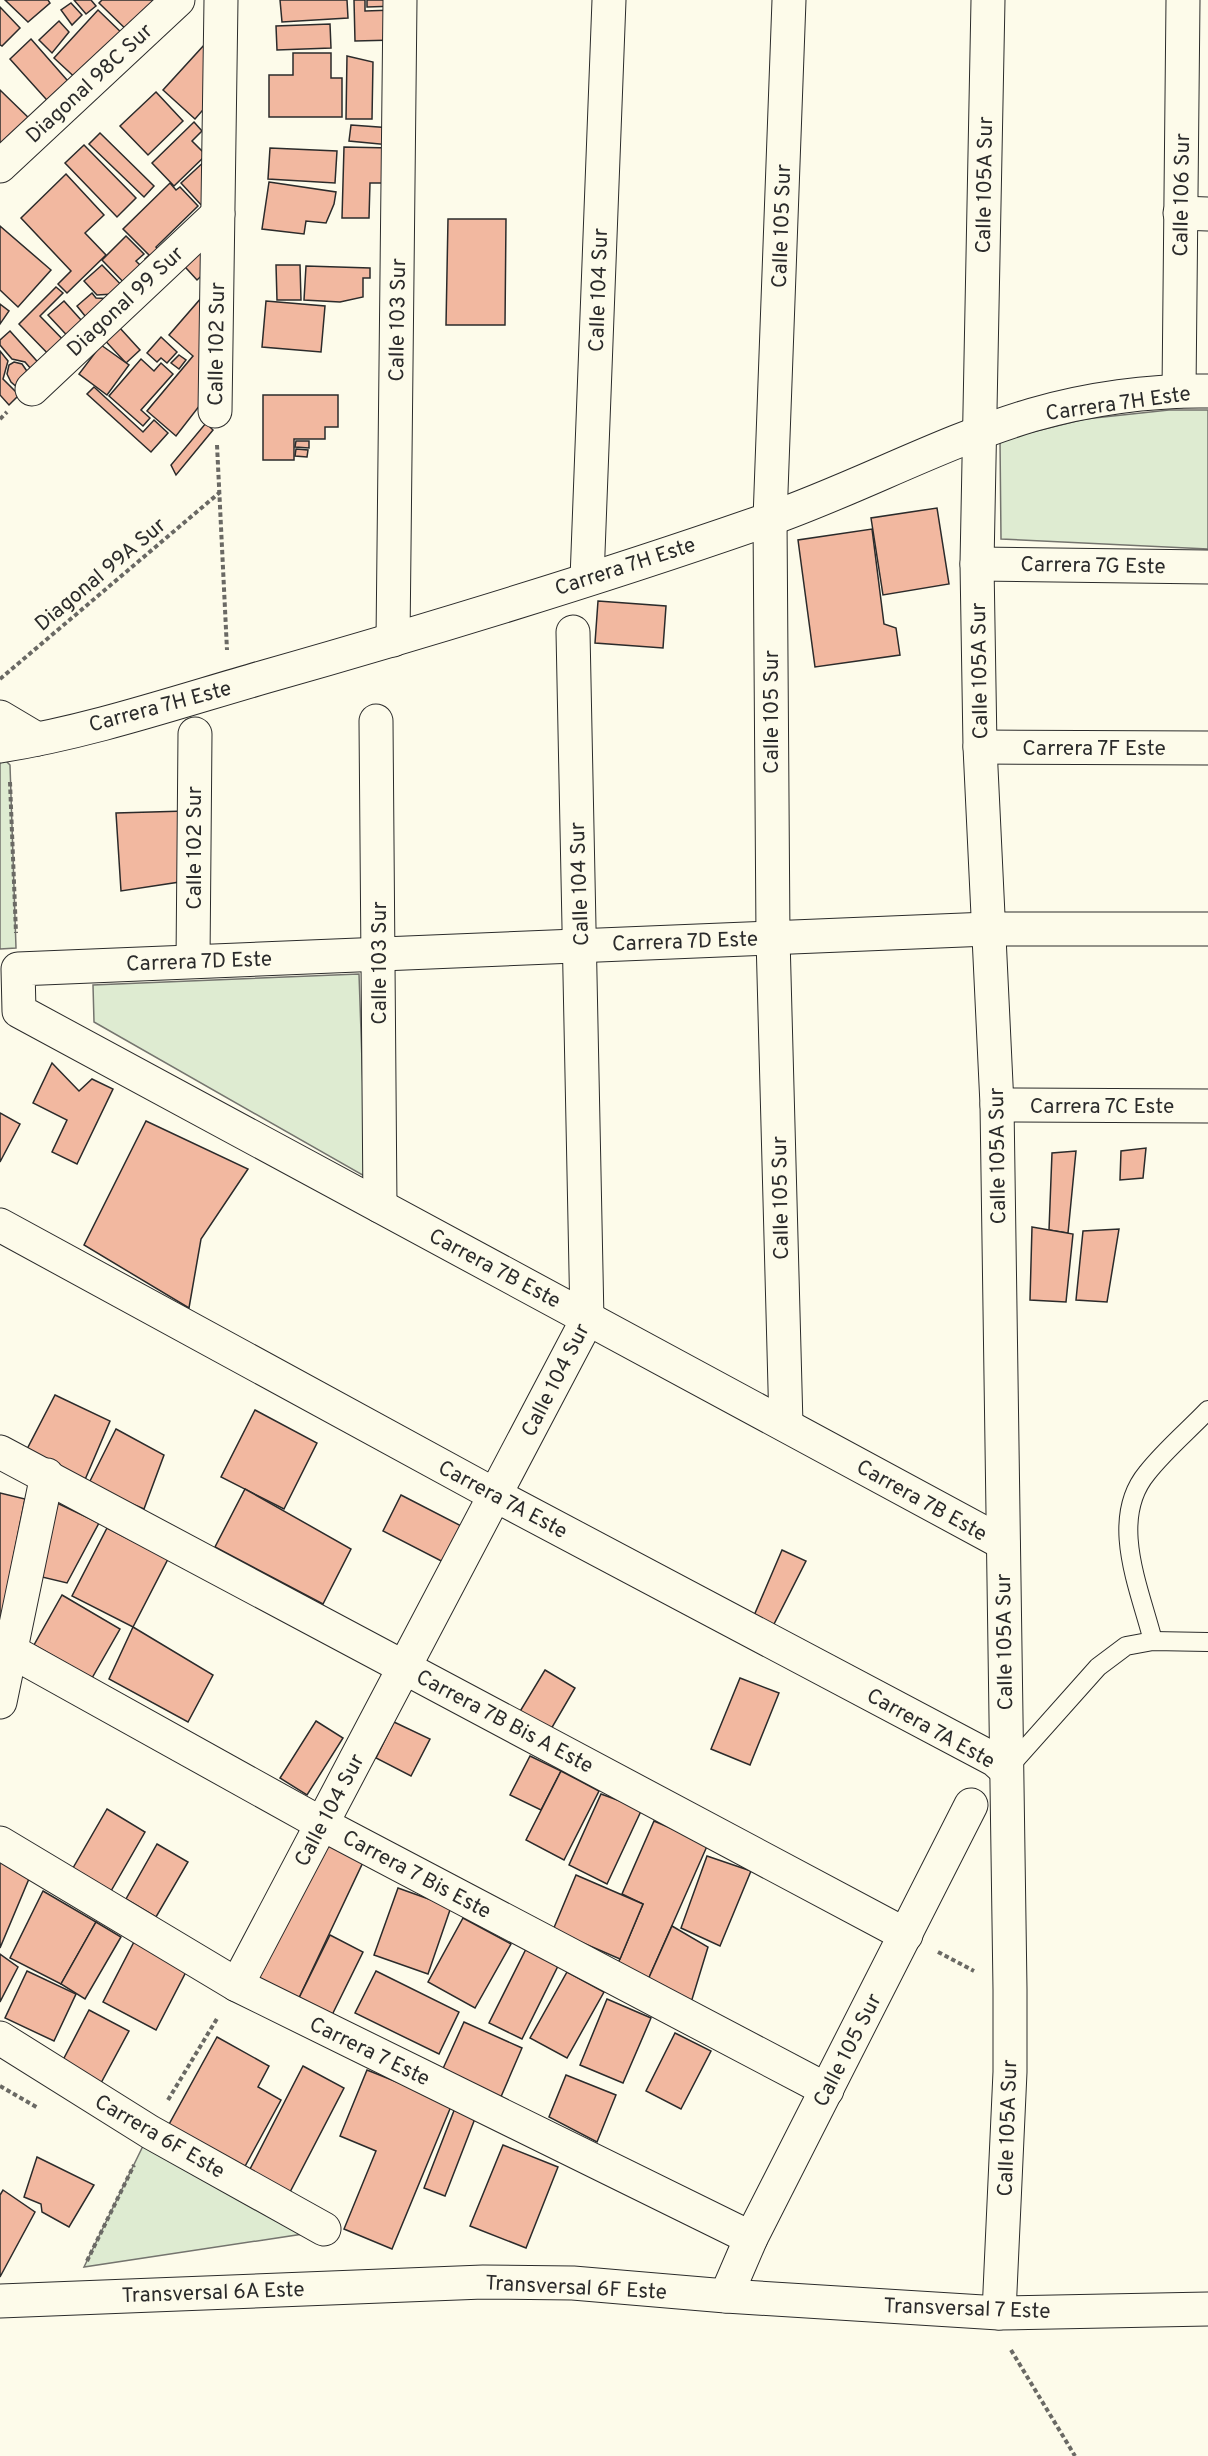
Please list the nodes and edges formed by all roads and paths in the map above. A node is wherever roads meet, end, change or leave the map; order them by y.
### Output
1 (178, 0) edge
2 (221, 0) edge
3 (400, 0) edge
4 (609, 0) edge
5 (789, 0) edge
6 (988, 0) edge
7 (1183, 0) edge
8 (1195, 42) edge
9 (0, 166) edge
10 (1194, 213) edge
11 (218, 214) junction
12 (32, 389) dead end
13 (1193, 391) edge
14 (215, 411) joint
15 (978, 435) junction
16 (219, 493) junction
17 (770, 519) junction
18 (977, 564) junction
19 (1208, 567) edge
20 (587, 579) junction
21 (573, 632) dead end
22 (393, 640) junction
23 (0, 679) edge
24 (229, 687) junction
25 (376, 721) dead end
26 (195, 734) dead end
27 (12, 737) edge
28 (980, 747) junction
29 (1208, 748) edge
30 (988, 929) junction
31 (1208, 929) edge
32 (773, 938) junction
33 (581, 945) junction
34 (379, 954) junction
35 (193, 961) junction
36 (18, 969) junction
37 (997, 1105) junction
38 (1208, 1106) edge
39 (380, 1206) junction
40 (0, 1225) edge
41 (587, 1320) junction
42 (1208, 1410) edge
43 (786, 1425) junction
44 (0, 1452) edge
45 (47, 1475) junction
46 (495, 1495) junction
47 (1003, 1544) junction
48 (1153, 1641) junction
49 (1208, 1642) edge
50 (11, 1651) junction
51 (404, 1668) junction
52 (0, 1702) edge
53 (1006, 1770) junction
54 (971, 1806) dead end
55 (322, 1824) junction
56 (0, 1844) edge
57 (906, 1935) junction
58 (237, 1985) junction
59 (1010, 1989) junction
60 (0, 2038) edge
61 (827, 2090) junction
62 (324, 2229) dead end
63 (751, 2238) junction
64 (426, 2283) joint
65 (726, 2296) junction
66 (0, 2301) edge
67 (1208, 2309) edge
68 (999, 2313) junction
69 (1075, 2456) edge

1 - 9 street, Diagonal 98C Sur
2 - 11 street, Calle 102 Sur
3 - 22 street, Calle 103 Sur
4 - 20 street, Calle 104 Sur
5 - 17 street, Calle 105 Sur
6 - 15 street, Calle 105A Sur
7 - 8 street, Calle 106 Sur
8 - 10 street, Calle 106 Sur
10 - 13 street, Calle 106 Sur
11 - 12 street, Diagonal 99 Sur
11 - 14 street, Calle 102 Sur
13 - 15 street, Carrera 7H Este
14 - 16 path, Calle 102 Sur
15 - 17 street, Carrera 7H Este
15 - 18 street, Calle 105A Sur
16 - 23 path, Diagonal 99A Sur
16 - 24 path, Calle 102 Sur
17 - 20 street, Carrera 7H Este
17 - 32 street, Calle 105 Sur
18 - 19 street, Carrera 7G Este
18 - 28 street, Calle 105A Sur
20 - 22 street, Carrera 7H Este
21 - 33 street, Calle 104 Sur
22 - 24 street, Carrera 7H Este
24 - 27 street, Carrera 7H Este
25 - 34 street, Calle 103 Sur
26 - 35 street, Calle 102 Sur
27 - 36 path
28 - 29 street, Carrera 7F Este
28 - 30 street, Calle 105A Sur
30 - 31 street, Carrera 7D Este
30 - 32 street, Carrera 7D Este
30 - 37 street, Calle 105A Sur
32 - 33 street, Carrera 7D Este
32 - 43 street, Calle 105 Sur
33 - 34 street, Carrera 7D Este
33 - 41 street, Calle 104 Sur
34 - 35 street, Carrera 7D Este
34 - 39 street, Calle 103 Sur
35 - 36 street, Carrera 7D Este
36 - 39 street, Carrera 7B Este
37 - 38 street, Carrera 7C Este
37 - 47 street, Calle 105A Sur
39 - 41 street, Carrera 7B Este
40 - 46 street, Carrera 7A Este
41 - 43 street, Carrera 7B Este
41 - 46 street, Calle 104 Sur
42 - 48 lane
43 - 47 street, Carrera 7B Este
44 - 45 street, Carrera 7B Bis A Este
45 - 50 street
45 - 51 street, Carrera 7B Bis A Este
46 - 51 street, Calle 104 Sur
46 - 53 street, Carrera 7A Este
47 - 53 street, Calle 105A Sur
48 - 49 lane
48 - 53 lane
50 - 52 street
50 - 55 street, Carrera 7 Bis Este
51 - 55 street, Calle 104 Sur
51 - 57 street, Carrera 7B Bis A Este
53 - 59 street, Calle 105A Sur
54 - 57 street, Calle 105 Sur
55 - 58 street, Calle 104 Sur
55 - 61 street, Carrera 7 Bis Este
56 - 58 street, Carrera 7 Este
57 - 59 path
57 - 61 street, Calle 105 Sur
58 - 63 street, Carrera 7 Este
59 - 68 street, Calle 105A Sur
60 - 62 street, Carrera 6F Este
61 - 63 street, Calle 105 Sur
63 - 65 street, Calle 105 Sur
64 - 65 street, Transversal 6F Este
64 - 66 street, Transversal 6A Este
65 - 68 street, Transversal 7 Este
67 - 68 street, Transversal 7 Este
68 - 69 path

